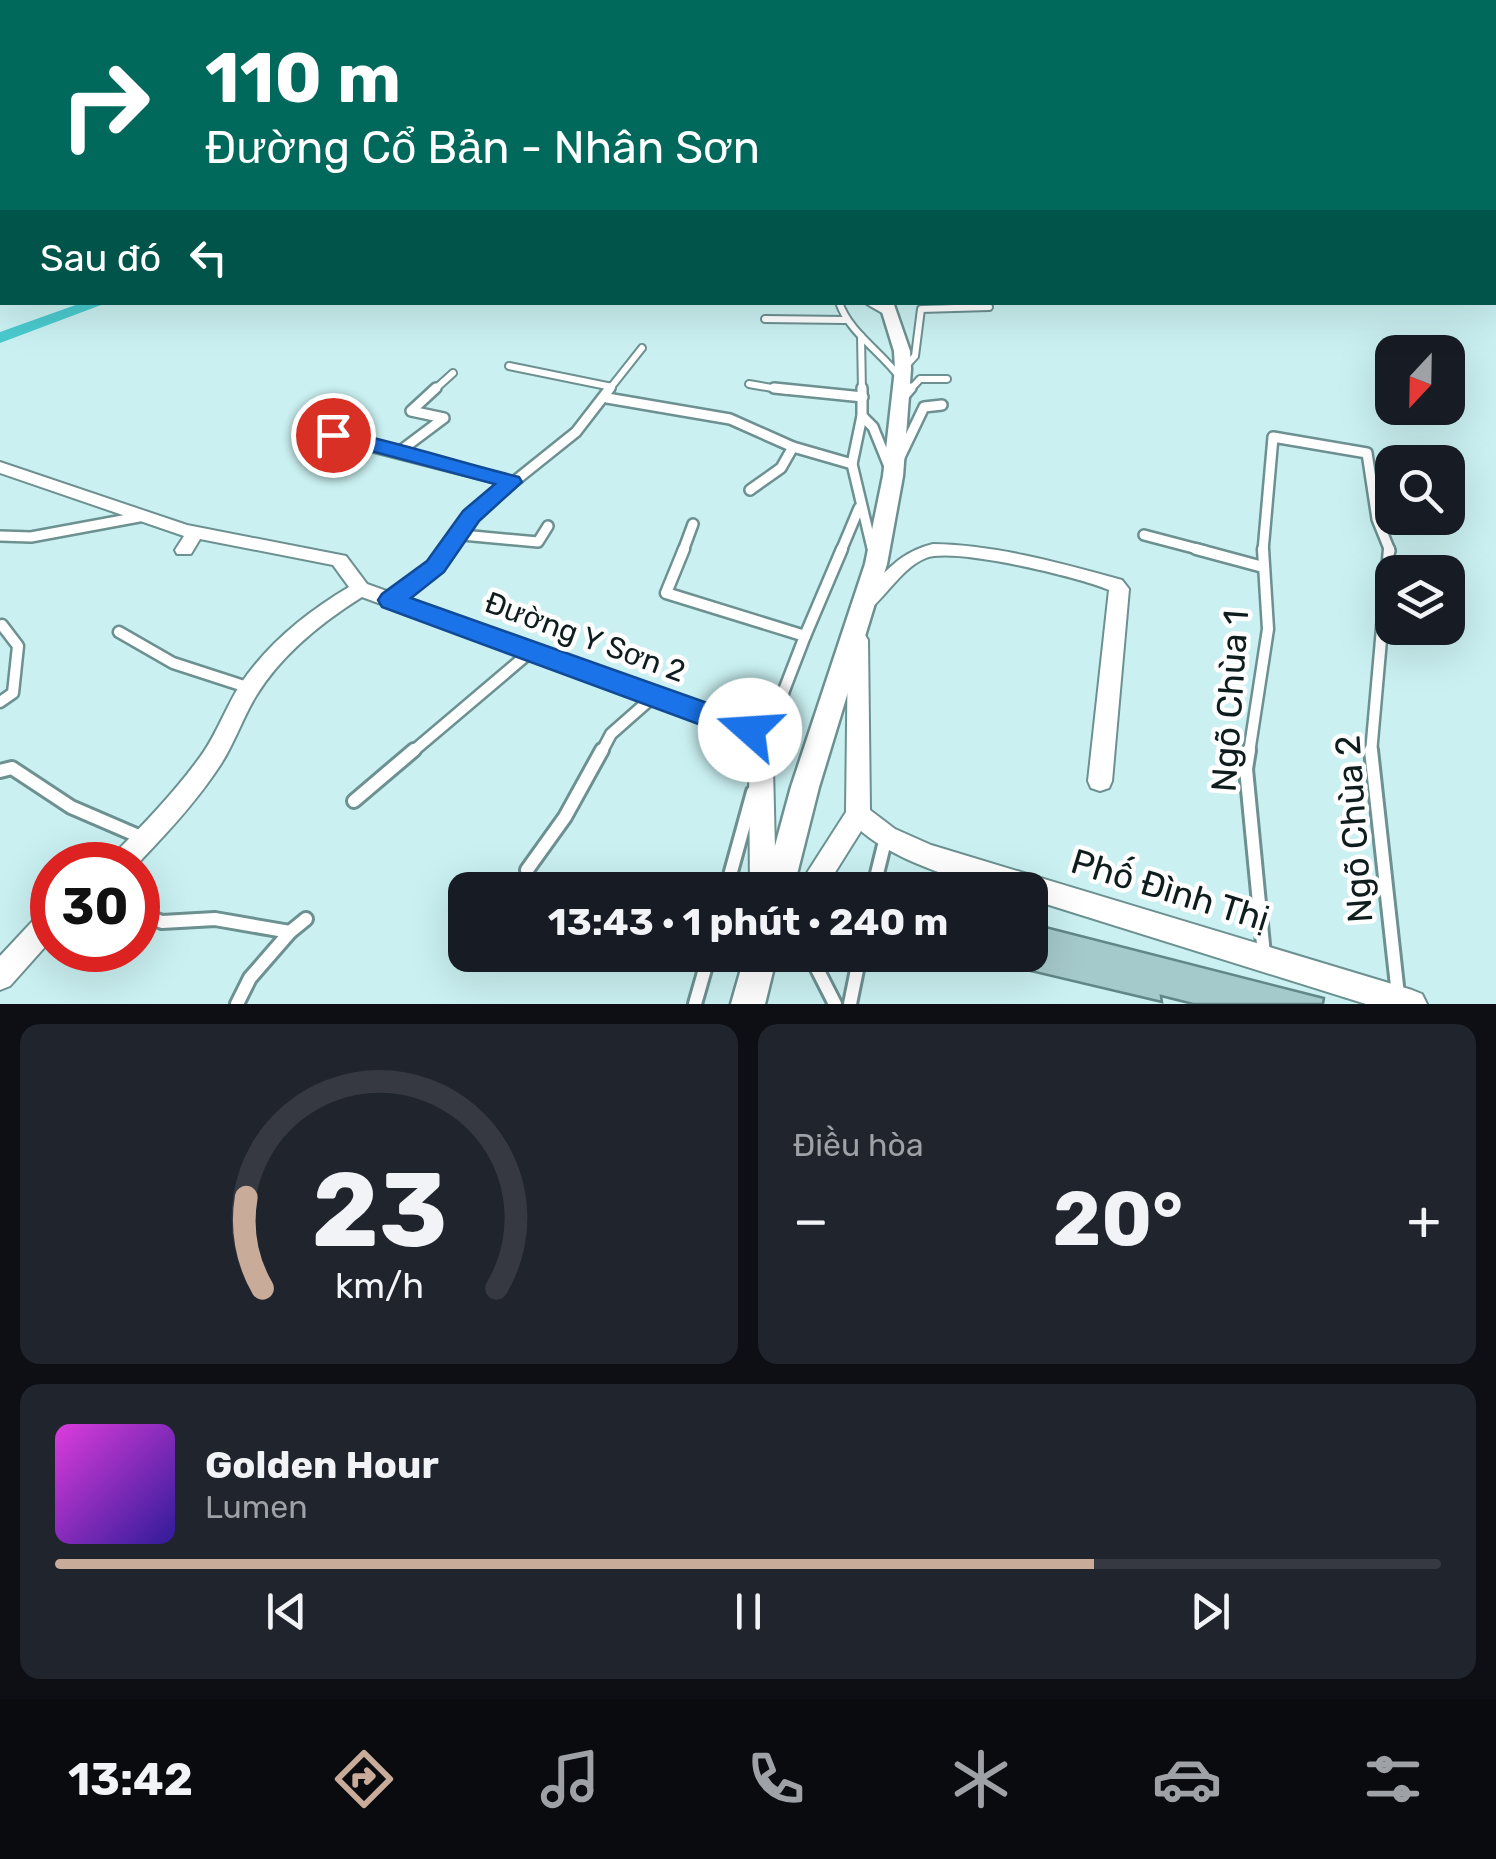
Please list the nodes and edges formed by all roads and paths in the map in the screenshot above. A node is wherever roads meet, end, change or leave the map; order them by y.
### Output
1 (840, 305) edge
2 (989, 307) dead end
3 (889, 309) edge
4 (765, 319) dead end
5 (845, 320) junction
6 (861, 336) junction
7 (642, 348) dead end
8 (509, 366) dead end
9 (454, 372) dead end
10 (902, 374) junction
11 (947, 378) dead end
12 (749, 384) dead end
13 (612, 387) junction
14 (862, 397) junction
15 (607, 398) junction
16 (942, 405) dead end
17 (896, 406) junction
18 (862, 416) junction
19 (307, 430) dead end
20 (1273, 437) joint
21 (793, 447) junction
22 (400, 451) junction
23 (852, 464) junction
24 (0, 467) edge
25 (893, 472) junction
26 (511, 482) junction
27 (750, 490) dead end
28 (859, 508) junction
29 (139, 517) junction
30 (693, 524) dead end
31 (548, 526) dead end
32 (195, 533) junction
33 (462, 535) junction
34 (1144, 535) dead end
35 (0, 536) edge
36 (184, 550) dead end
37 (876, 564) junction
38 (1263, 567) junction
39 (360, 589) junction
40 (391, 600) junction
41 (859, 609) junction
42 (2, 625) edge
43 (119, 632) dead end
44 (805, 636) junction
45 (529, 653) junction
46 (250, 688) junction
47 (652, 696) junction
48 (0, 702) edge
49 (782, 742) junction
50 (761, 765) junction
51 (0, 771) edge
52 (1100, 781) dead end
53 (354, 800) dead end
54 (858, 814) junction
55 (886, 838) junction
56 (146, 839) junction
57 (143, 842) edge
58 (527, 870) dead end
59 (731, 872) edge
60 (762, 872) edge
61 (783, 872) edge
62 (821, 872) edge
63 (878, 872) edge
64 (306, 919) dead end
65 (160, 921) edge
66 (290, 932) junction
67 (30, 944) edge
68 (1265, 957) junction
69 (704, 972) edge
70 (757, 972) edge
71 (819, 972) edge
72 (857, 972) edge
73 (0, 976) edge
74 (1405, 1002) edge
75 (237, 1004) edge
76 (695, 1004) edge
77 (748, 1004) edge
78 (835, 1004) edge
79 (850, 1004) edge

1 - 5 lane
2 - 10 lane
3 - 10 street
4 - 5 lane
5 - 6 lane
6 - 10 lane
6 - 14 lane
7 - 13 lane
8 - 13 lane
9 - 22 lane
10 - 17 street
11 - 17 lane
12 - 14 lane
13 - 15 lane
14 - 18 lane
15 - 21 lane
15 - 26 lane
16 - 25 lane
17 - 25 street
18 - 23 lane
18 - 25 lane
19 - 22 lane
20 - 38 lane, Ngõ Chùa 1
20 - 74 lane, Ngõ Chùa 2
21 - 23 lane
21 - 27 lane
22 - 26 lane
23 - 28 lane
24 - 29 street, Đường Y Sơn 2
25 - 37 street
26 - 33 lane
28 - 37 lane
28 - 44 lane
29 - 32 street, Đường Y Sơn 2
29 - 35 lane
30 - 44 lane
31 - 33 lane
32 - 36 street
32 - 39 street, Đường Y Sơn 2
33 - 40 lane
34 - 38 lane, Ngõ Chùa 1
37 - 41 street
38 - 68 lane, Ngõ Chùa 1
39 - 40 street, Đường Y Sơn 2
39 - 46 street
40 - 45 street, Đường Y Sơn 2
41 - 52 street
41 - 54 street
41 - 61 street
42 - 48 lane
43 - 46 lane
44 - 49 lane
45 - 47 street, Đường Y Sơn 2
45 - 53 lane
46 - 56 street
47 - 49 street, Đường Y Sơn 2
47 - 58 lane
49 - 50 street
50 - 59 lane
50 - 60 street
51 - 56 lane
54 - 55 street, Phố Đình Thị
54 - 62 street
55 - 63 lane
55 - 68 street, Phố Đình Thị
56 - 57 street
64 - 66 lane
65 - 66 lane
66 - 75 lane
67 - 73 street
68 - 74 street, Phố Đình Thị
69 - 76 lane
70 - 77 street
71 - 78 lane
72 - 79 lane

